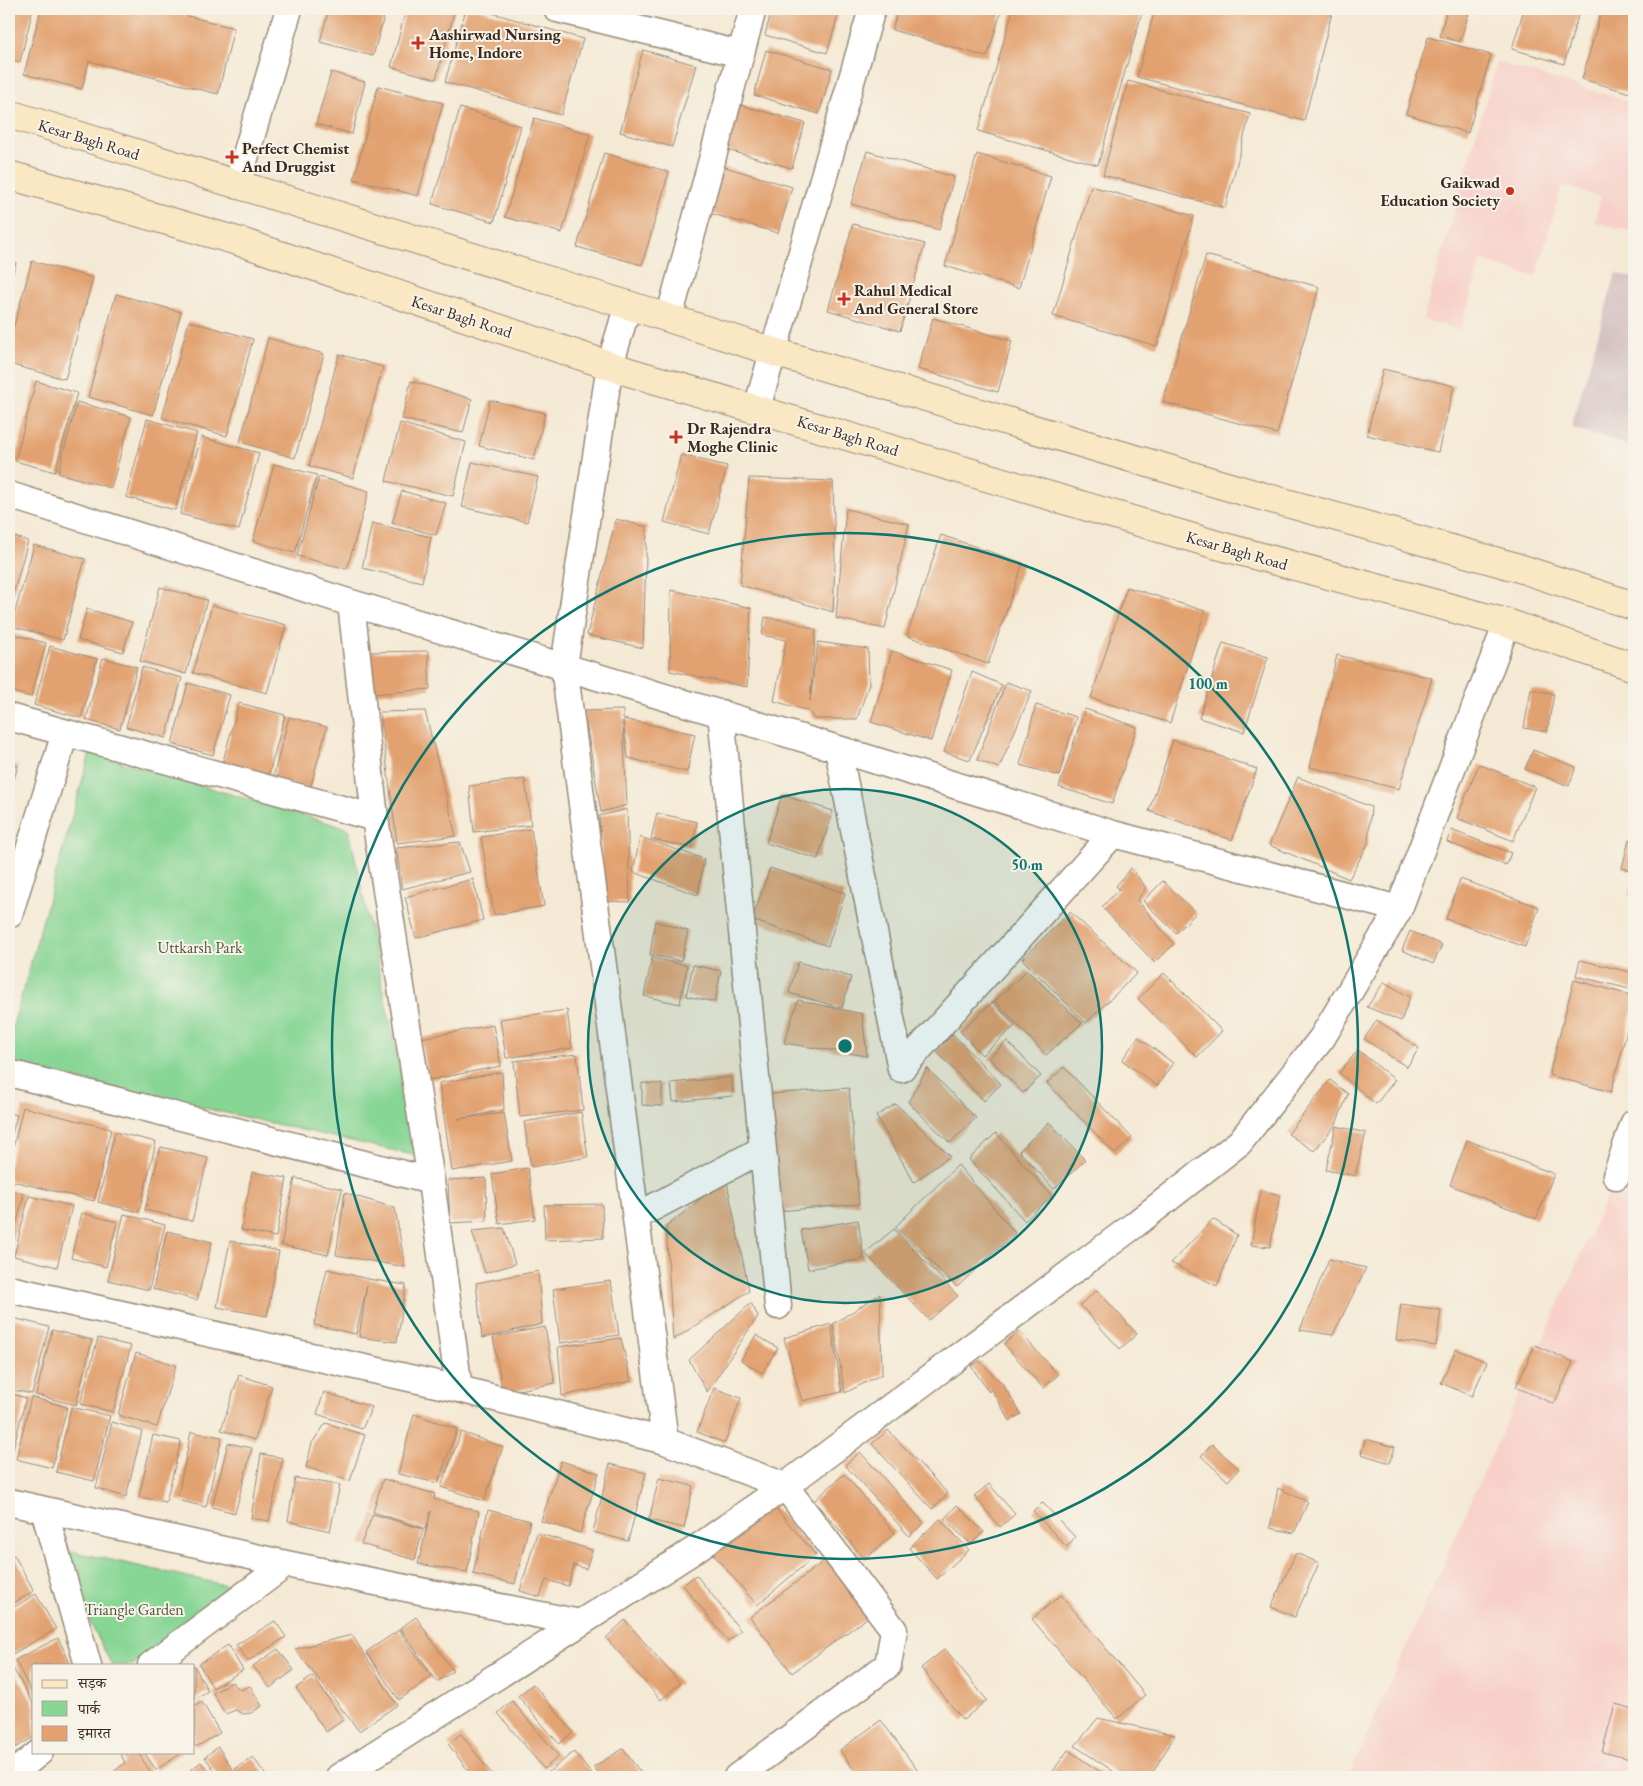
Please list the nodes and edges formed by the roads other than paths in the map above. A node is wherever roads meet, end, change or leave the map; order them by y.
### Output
1 (288, 9) edge
2 (557, 9) edge
3 (753, 9) edge
4 (872, 9) edge
5 (740, 54) junction
6 (9, 114) edge
7 (9, 174) edge
8 (238, 185) junction
9 (628, 305) junction
10 (669, 318) junction
11 (774, 352) junction
12 (610, 365) junction
13 (756, 408) junction
14 (9, 495) edge
15 (351, 603) junction
16 (1634, 606) edge
17 (1507, 623) junction
18 (564, 666) junction
19 (1634, 667) edge
20 (721, 713) junction
21 (9, 717) edge
22 (65, 733) junction
23 (838, 749) junction
24 (374, 818) junction
25 (1114, 834) junction
26 (1399, 909) junction
27 (9, 915) edge
28 (9, 1073) edge
29 (1634, 1123) edge
30 (763, 1149) junction
31 (1616, 1176) dead end
32 (431, 1181) junction
33 (636, 1216) junction
34 (9, 1288) edge
35 (778, 1306) dead end
36 (459, 1389) junction
37 (665, 1441) junction
38 (785, 1486) junction
39 (9, 1502) edge
40 (44, 1510) junction
41 (286, 1564) junction
42 (580, 1623) junction
43 (88, 1664) edge
44 (152, 1664) edge
45 (38, 1754) edge
46 (9, 1777) edge
47 (339, 1777) edge
48 (738, 1777) edge

1 - 8 street
2 - 5 street
3 - 5 street
4 - 11 street
5 - 10 street
6 - 8 main road, Kesar Bagh Road
7 - 12 main road, Kesar Bagh Road
8 - 9 main road, Kesar Bagh Road
9 - 10 main road, Kesar Bagh Road
9 - 12 street
10 - 11 main road, Kesar Bagh Road
11 - 13 street
11 - 16 main road, Kesar Bagh Road
12 - 13 main road, Kesar Bagh Road
12 - 18 street
13 - 17 main road, Kesar Bagh Road
14 - 15 street
15 - 18 street
15 - 24 street
17 - 19 main road, Kesar Bagh Road
17 - 26 street
18 - 20 street
18 - 33 street
20 - 23 street
20 - 30 street
21 - 22 street
22 - 24 street
22 - 27 street
23 - 25 street
23 - 25 street
24 - 32 street
25 - 26 street
26 - 38 street
28 - 32 street
29 - 31 street
30 - 33 street
30 - 35 street
32 - 36 street
33 - 37 street
34 - 36 street
36 - 37 street
37 - 38 street
38 - 42 street
38 - 48 street
39 - 40 street
40 - 41 street
40 - 43 street
41 - 42 street
41 - 44 street
42 - 47 street
45 - 46 street

